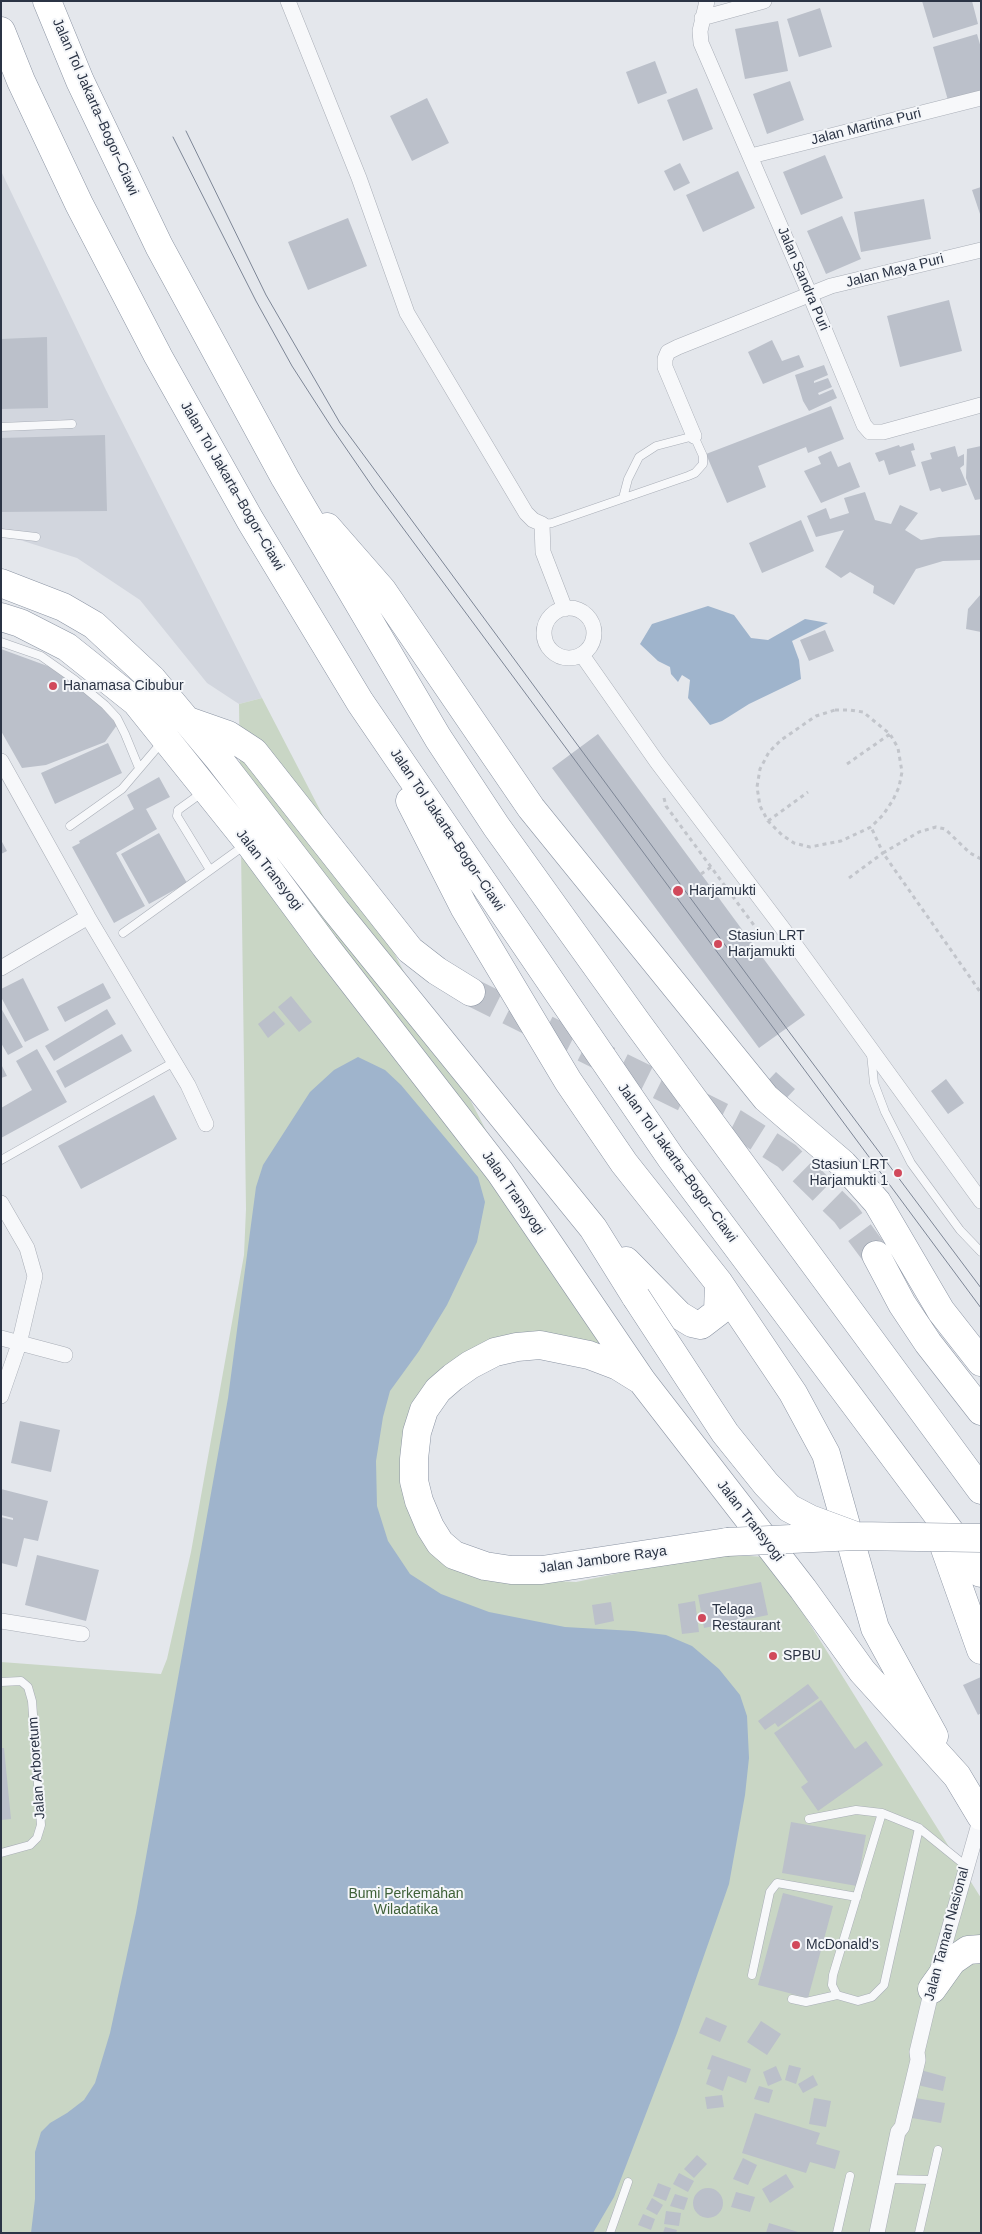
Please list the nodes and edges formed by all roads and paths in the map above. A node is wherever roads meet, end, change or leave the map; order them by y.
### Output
1 (47, 1) edge
2 (288, 1) edge
3 (707, 1) edge
4 (764, 1) edge
5 (702, 18) junction
6 (1, 31) edge
7 (981, 98) edge
8 (751, 156) junction
9 (981, 250) edge
10 (810, 295) junction
11 (981, 405) edge
12 (72, 424) dead end
13 (1, 427) edge
14 (694, 436) junction
15 (285, 478) junction
16 (623, 498) junction
17 (542, 524) junction
18 (1, 533) edge
19 (36, 537) dead end
20 (1, 583) edge
21 (565, 609) junction
22 (1, 616) edge
23 (1, 642) edge
24 (582, 655) junction
25 (360, 702) junction
26 (188, 721) junction
27 (890, 734) junction
28 (165, 739) junction
29 (1, 761) edge
30 (847, 764) dead end
31 (139, 768) junction
32 (206, 790) junction
33 (808, 792) dead end
34 (666, 806) dead end
35 (768, 821) junction
36 (70, 826) dead end
37 (871, 827) junction
38 (249, 843) junction
39 (883, 853) junction
40 (981, 859) edge
41 (711, 867) junction
42 (210, 870) junction
43 (701, 874) dead end
44 (849, 878) dead end
45 (336, 911) junction
46 (88, 917) junction
47 (756, 928) dead end
48 (314, 929) junction
49 (123, 933) dead end
50 (1, 968) edge
51 (471, 992) tunnel mouth
52 (981, 994) edge
53 (870, 1047) junction
54 (174, 1062) junction
55 (206, 1124) dead end
56 (1, 1160) edge
57 (981, 1201) edge
58 (1, 1203) edge
59 (593, 1228) junction
60 (981, 1252) edge
61 (876, 1255) tunnel mouth
62 (719, 1284) junction
63 (1, 1338) edge
64 (19, 1344) junction
65 (65, 1355) dead end
66 (981, 1362) edge
67 (642, 1381) junction
68 (1, 1396) edge
69 (981, 1411) edge
70 (981, 1490) edge
71 (927, 1500) junction
72 (856, 1536) junction
73 (981, 1538) edge
74 (981, 1573) edge
75 (1, 1621) edge
76 (82, 1634) dead end
77 (981, 1650) edge
78 (1, 1682) edge
79 (957, 1776) junction
80 (882, 1813) junction
81 (981, 1817) edge
82 (809, 1819) dead end
83 (919, 1828) junction
84 (1, 1853) edge
85 (966, 1866) junction
86 (857, 1897) junction
87 (981, 1949) edge
88 (752, 1975) dead end
89 (932, 1990) junction
90 (837, 1995) junction
91 (792, 2000) dead end
92 (938, 2150) dead end
93 (850, 2176) dead end
94 (888, 2179) junction
95 (931, 2180) junction
96 (628, 2182) dead end
97 (610, 2233) edge
98 (838, 2233) edge
99 (877, 2233) edge
100 (918, 2233) edge

1 - 15 highway, Jalan Tol Jakarta–Bogor–Ciawi
2 - 17 street
3 - 5 street, Jalan Sandra Puri
4 - 5 street
5 - 8 street, Jalan Sandra Puri
6 - 25 highway, Jalan Tol Jakarta–Bogor–Ciawi
7 - 8 street, Jalan Martina Puri
8 - 10 street, Jalan Sandra Puri
9 - 10 street, Jalan Maya Puri
10 - 11 street, Jalan Sandra Puri
10 - 14 street, Jalan Maya Puri
12 - 13 lane
14 - 16 lane
14 - 16 lane
15 - 66 highway
15 - 70 highway, Jalan Tol Jakarta–Bogor–Ciawi
16 - 17 lane
17 - 21 street
18 - 19 lane
20 - 26 highway, Jalan Transyogi
21 - 24 street
21 - 24 street
22 - 28 highway, Jalan Transyogi
23 - 31 lane
24 - 53 street
25 - 62 highway
25 - 71 highway, Jalan Tol Jakarta–Bogor–Ciawi
26 - 45 highway, Jalan Transyogi
26 - 51 highway
27 - 30 path
27 - 35 path
27 - 37 path
28 - 31 lane
28 - 32 highway, Jalan Transyogi
29 - 46 street
31 - 36 lane
32 - 38 highway, Jalan Transyogi
32 - 42 lane
33 - 35 path
34 - 41 path
35 - 37 path
37 - 39 path
38 - 42 lane
38 - 48 highway, Jalan Transyogi
39 - 40 path
39 - 44 path
39 - 52 path
41 - 43 path
41 - 47 path
42 - 49 lane
45 - 48 highway
45 - 59 highway, Jalan Transyogi
46 - 50 street
46 - 54 street
48 - 67 highway, Jalan Transyogi
53 - 57 street
53 - 60 lane
54 - 55 street
54 - 56 lane
58 - 64 street
59 - 62 highway
59 - 72 highway, Jalan Transyogi, bridge
61 - 69 highway
62 - 79 highway
63 - 64 street
64 - 65 street
64 - 68 street
67 - 72 highway, Jalan Jambore Raya, bridge
67 - 79 highway, Jalan Transyogi
71 - 74 highway, Jalan Tol Jakarta–Bogor–Ciawi
71 - 77 highway
72 - 73 highway, Jalan Jambore Raya, bridge
75 - 76 street
78 - 84 lane, Jalan Arboretum
79 - 81 highway, Jalan Transyogi
80 - 82 lane
80 - 83 lane
80 - 86 lane
81 - 85 street, Jalan Taman Nasional
83 - 85 lane
83 - 90 lane
85 - 89 street, Jalan Taman Nasional
86 - 88 lane
86 - 90 lane
87 - 89 highway
89 - 94 street, Jalan Taman Nasional
90 - 91 lane
92 - 95 lane
93 - 98 lane
94 - 95 lane
94 - 99 street, Jalan Taman Nasional
95 - 100 lane
96 - 97 lane

